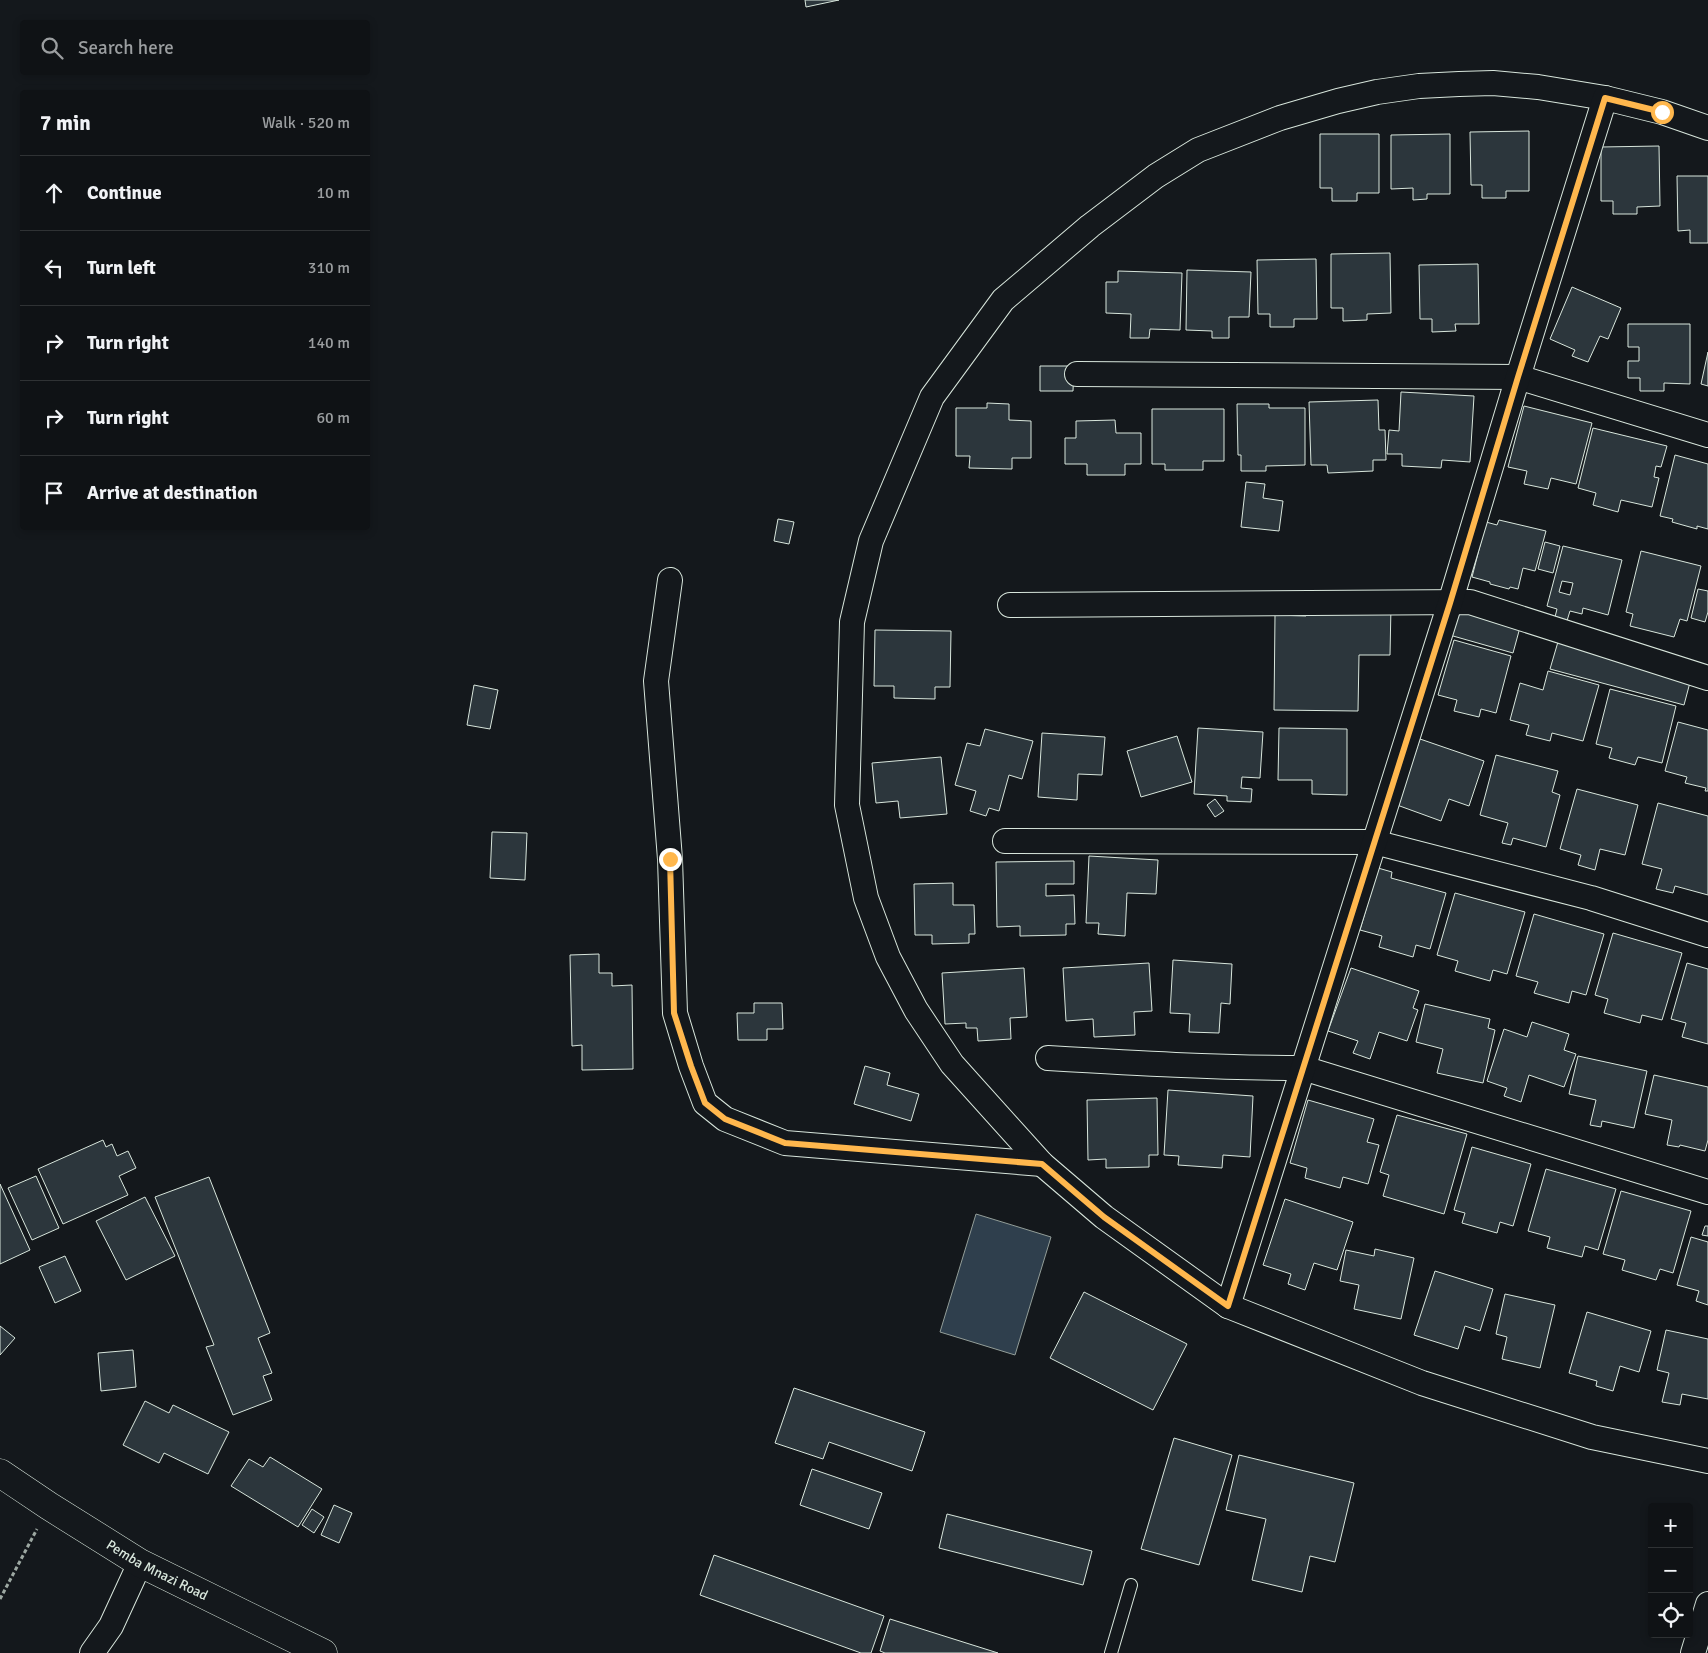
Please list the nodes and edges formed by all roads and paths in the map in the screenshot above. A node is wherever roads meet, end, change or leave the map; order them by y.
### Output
1 (1605, 98) junction
2 (1708, 128) edge
3 (1077, 374) dead end
4 (1518, 377) junction
5 (1708, 435) edge
6 (670, 580) dead end
7 (1450, 603) junction
8 (1010, 605) dead end
9 (1708, 678) edge
10 (1005, 841) dead end
11 (1374, 842) junction
12 (1708, 935) edge
13 (1048, 1058) dead end
14 (1303, 1068) junction
15 (1042, 1164) junction
16 (1708, 1192) edge
17 (1228, 1306) junction
18 (1708, 1461) edge
19 (0, 1473) edge
20 (49, 1506) junction
21 (140, 1563) junction
22 (1132, 1585) dead end
23 (0, 1599) edge
24 (1708, 1604) edge
25 (92, 1653) edge
26 (323, 1653) edge
27 (1111, 1653) edge
28 (1693, 1653) edge

1 - 2 street
1 - 4 street
1 - 15 street
3 - 4 street
4 - 5 street
4 - 7 street
6 - 15 street
7 - 8 street
7 - 9 street
7 - 11 street
10 - 11 street
11 - 12 street
11 - 14 street
13 - 14 street
14 - 16 street
14 - 17 street
15 - 17 street
17 - 18 street
19 - 20 main road, Pemba Mnazi Road
20 - 21 main road, Pemba Mnazi Road
20 - 23 path
21 - 25 street
21 - 26 main road, Pemba Mnazi Road
22 - 27 lane
24 - 28 street

